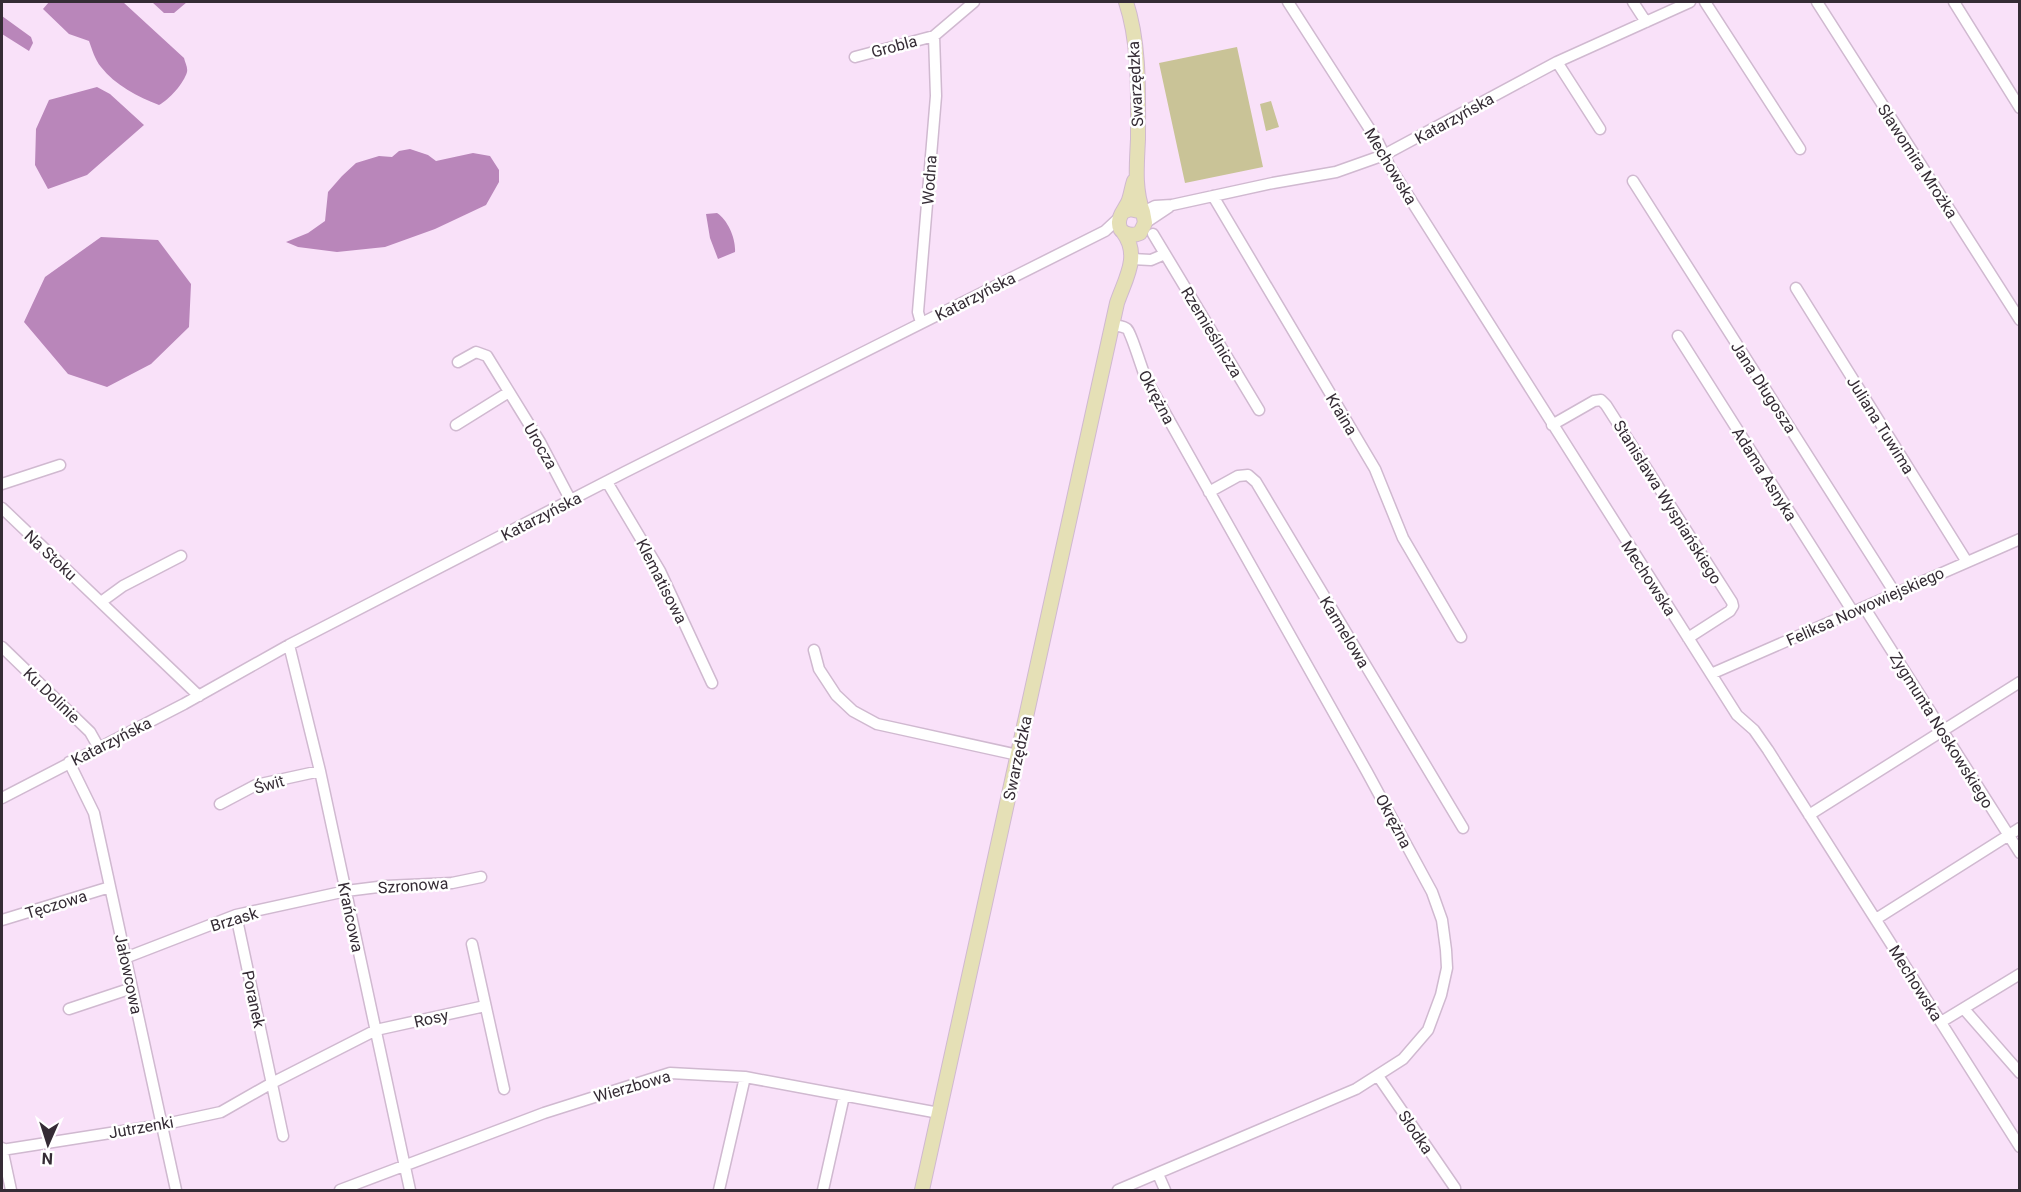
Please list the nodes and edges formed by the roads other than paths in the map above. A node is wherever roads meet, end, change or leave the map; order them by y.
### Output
1 (974, 2) edge
2 (1126, 2) edge
3 (1288, 2) edge
4 (1633, 2) edge
5 (1690, 2) edge
6 (1705, 2) edge
7 (1817, 2) edge
8 (1954, 2) edge
9 (1646, 22) junction
10 (934, 36) junction
11 (855, 57) dead end
12 (1557, 62) junction
13 (2019, 108) edge
14 (1600, 129) dead end
15 (1800, 149) dead end
16 (1384, 155) junction
17 (1137, 168) junction
18 (1633, 181) dead end
19 (1213, 196) junction
20 (1121, 215) junction
21 (1146, 225) junction
22 (1123, 232) junction
23 (1084, 241) junction
24 (1165, 254) junction
25 (1136, 259) junction
26 (1796, 288) dead end
27 (2019, 320) edge
28 (921, 323) junction
29 (1113, 325) junction
30 (1678, 336) dead end
31 (458, 362) dead end
32 (509, 392) junction
33 (1259, 410) dead end
34 (456, 424) dead end
35 (1552, 425) junction
36 (60, 465) dead end
37 (607, 482) junction
38 (2, 484) edge
39 (1209, 492) junction
40 (571, 501) junction
41 (2, 508) edge
42 (2019, 539) edge
43 (181, 556) dead end
44 (1967, 562) junction
45 (1896, 593) junction
46 (101, 602) junction
47 (1864, 607) junction
48 (1853, 612) junction
49 (1461, 637) dead end
50 (1688, 638) junction
51 (289, 645) junction
52 (2, 647) edge
53 (814, 650) dead end
54 (1711, 674) junction
55 (2019, 682) edge
56 (712, 683) dead end
57 (199, 696) junction
58 (1942, 730) junction
59 (99, 747) junction
60 (1018, 755) junction
61 (69, 762) junction
62 (320, 771) junction
63 (2, 784) edge
64 (5, 796) edge
65 (220, 804) dead end
66 (1809, 815) junction
67 (1463, 828) dead end
68 (2019, 828) edge
69 (2008, 835) junction
70 (2019, 853) edge
71 (481, 877) dead end
72 (110, 887) junction
73 (346, 891) junction
74 (236, 915) junction
75 (1875, 919) junction
76 (2, 920) edge
77 (472, 944) dead end
78 (125, 958) junction
79 (2019, 974) edge
80 (132, 988) junction
81 (485, 1006) junction
82 (69, 1010) dead end
83 (1964, 1010) junction
84 (1941, 1022) junction
85 (376, 1030) junction
86 (2019, 1073) edge
87 (1378, 1076) junction
88 (745, 1077) junction
89 (272, 1083) junction
90 (504, 1089) dead end
91 (844, 1096) junction
92 (939, 1113) junction
93 (161, 1125) junction
94 (283, 1136) dead end
95 (2019, 1147) edge
96 (2, 1149) edge
97 (405, 1166) junction
98 (1158, 1174) junction
99 (719, 1188) edge
100 (1455, 1188) dead end
101 (11, 1191) edge
102 (176, 1191) edge
103 (340, 1191) edge
104 (410, 1191) edge
105 (823, 1191) edge
106 (922, 1191) edge
107 (1118, 1191) edge
108 (1165, 1191) edge

1 - 10 street
2 - 17 street, Swarzędzka
3 - 16 street, Mechowska
4 - 9 street
5 - 9 street, Katarzyńska
6 - 15 street
7 - 27 street, Sławomira Mrożka
8 - 13 street
9 - 12 street, Katarzyńska
10 - 11 street, Grobla
10 - 28 street, Wodna
12 - 14 street
12 - 16 street, Katarzyńska
16 - 19 street, Katarzyńska
16 - 35 street, Mechowska
17 - 20 street, Swarzędzka
17 - 21 street, Swarzędzka
18 - 45 street, Jana Długosza
19 - 21 street, Katarzyńska
19 - 49 street, Kraina
20 - 21 street
20 - 22 street
20 - 23 street, Katarzyńska
21 - 22 street
21 - 24 street, Rzemieślnicza
21 - 25 street, Swarzędzka
22 - 23 street, Katarzyńska
22 - 25 street
23 - 28 street, Katarzyńska
24 - 25 street
24 - 33 street, Rzemieślnicza
25 - 29 street, Swarzędzka
26 - 44 street, Juliana Tuwima
28 - 37 street, Katarzyńska
29 - 39 street, Okrężna
29 - 60 street, Swarzędzka
30 - 48 street, Adama Asnyka
31 - 32 street, Urocza
32 - 34 street
32 - 40 street, Urocza
35 - 50 street, Mechowska
35 - 50 street, Stanisława Wyspiańskiego
36 - 38 street
37 - 40 street, Katarzyńska
37 - 56 street, Klematisowa
39 - 67 street, Karmelowa
39 - 87 street, Okrężna
40 - 51 street, Katarzyńska
41 - 46 street, Na Stoku
42 - 44 street, Feliksa Nowowiejskiego
43 - 46 street
44 - 45 street, Feliksa Nowowiejskiego
45 - 47 street, Feliksa Nowowiejskiego
46 - 57 street, Na Stoku
47 - 48 street, Feliksa Nowowiejskiego
47 - 58 street, Zygmunta Noskowskiego
48 - 54 street, Feliksa Nowowiejskiego
50 - 54 street, Mechowska
51 - 57 street, Katarzyńska
51 - 62 street, Krańcowa
52 - 59 street, Ku Dolinie
53 - 60 street
54 - 66 street, Mechowska
55 - 58 street
57 - 59 street, Katarzyńska
58 - 66 street
58 - 69 street, Zygmunta Noskowskiego
59 - 61 street, Katarzyńska
60 - 92 street, Swarzędzka
61 - 64 street, Katarzyńska
61 - 72 street, Jałowcowa
62 - 65 street, Świt
62 - 73 street, Krańcowa
63 - 64 street
66 - 75 street, Mechowska
68 - 69 street
69 - 70 street, Zygmunta Noskowskiego
69 - 75 street
71 - 73 street, Szronowa
72 - 76 street, Tęczowa
72 - 78 street, Jałowcowa
73 - 74 street, Brzask
73 - 85 street, Krańcowa
74 - 78 street, Brzask
74 - 89 street, Poranek
75 - 84 street, Mechowska
77 - 81 street
78 - 80 street, Jałowcowa
79 - 83 street
80 - 82 street
80 - 93 street, Jałowcowa
81 - 85 street, Rosy
81 - 90 street
83 - 84 street
83 - 86 street
84 - 95 street, Mechowska
85 - 89 street, Jutrzenki
85 - 97 street, Krańcowa
87 - 98 street, Okrężna
87 - 100 street, Słodka
88 - 91 street, Wierzbowa
88 - 97 street, Wierzbowa
88 - 99 street
89 - 93 street, Jutrzenki
89 - 94 street
91 - 92 street, Wierzbowa
91 - 105 street
92 - 106 street, Swarzędzka
93 - 96 street, Jutrzenki
93 - 102 street, Jałowcowa
96 - 101 street
97 - 103 street, Wierzbowa
97 - 104 street, Krańcowa
98 - 107 street, Okrężna
98 - 108 street

